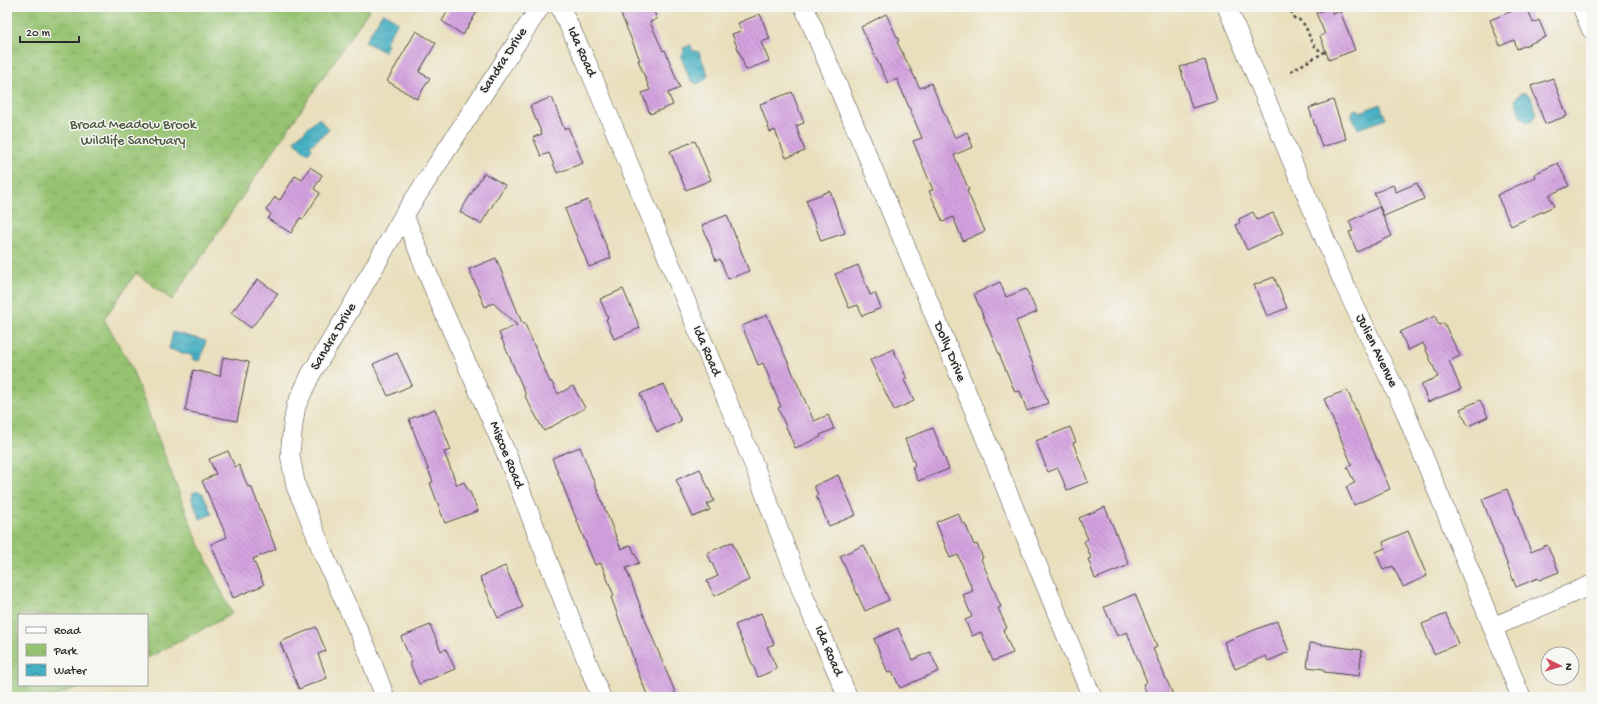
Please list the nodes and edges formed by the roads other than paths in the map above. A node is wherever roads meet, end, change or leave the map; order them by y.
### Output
1 (540, 7) edge
2 (560, 7) edge
3 (804, 7) edge
4 (1227, 7) edge
5 (1582, 7) edge
6 (1591, 29) edge
7 (404, 215) junction
8 (1591, 585) edge
9 (1493, 627) junction
10 (385, 697) edge
11 (601, 697) edge
12 (848, 697) edge
13 (1092, 697) edge
14 (1521, 697) edge

1 - 7 street, Sandra Drive
2 - 12 street, Ida Road
3 - 13 street, Dolly Drive
4 - 9 street, Julien Avenue
5 - 6 street
7 - 10 street, Sandra Drive
7 - 11 street, Miscoe Road
8 - 9 street
9 - 14 street, Julien Avenue

